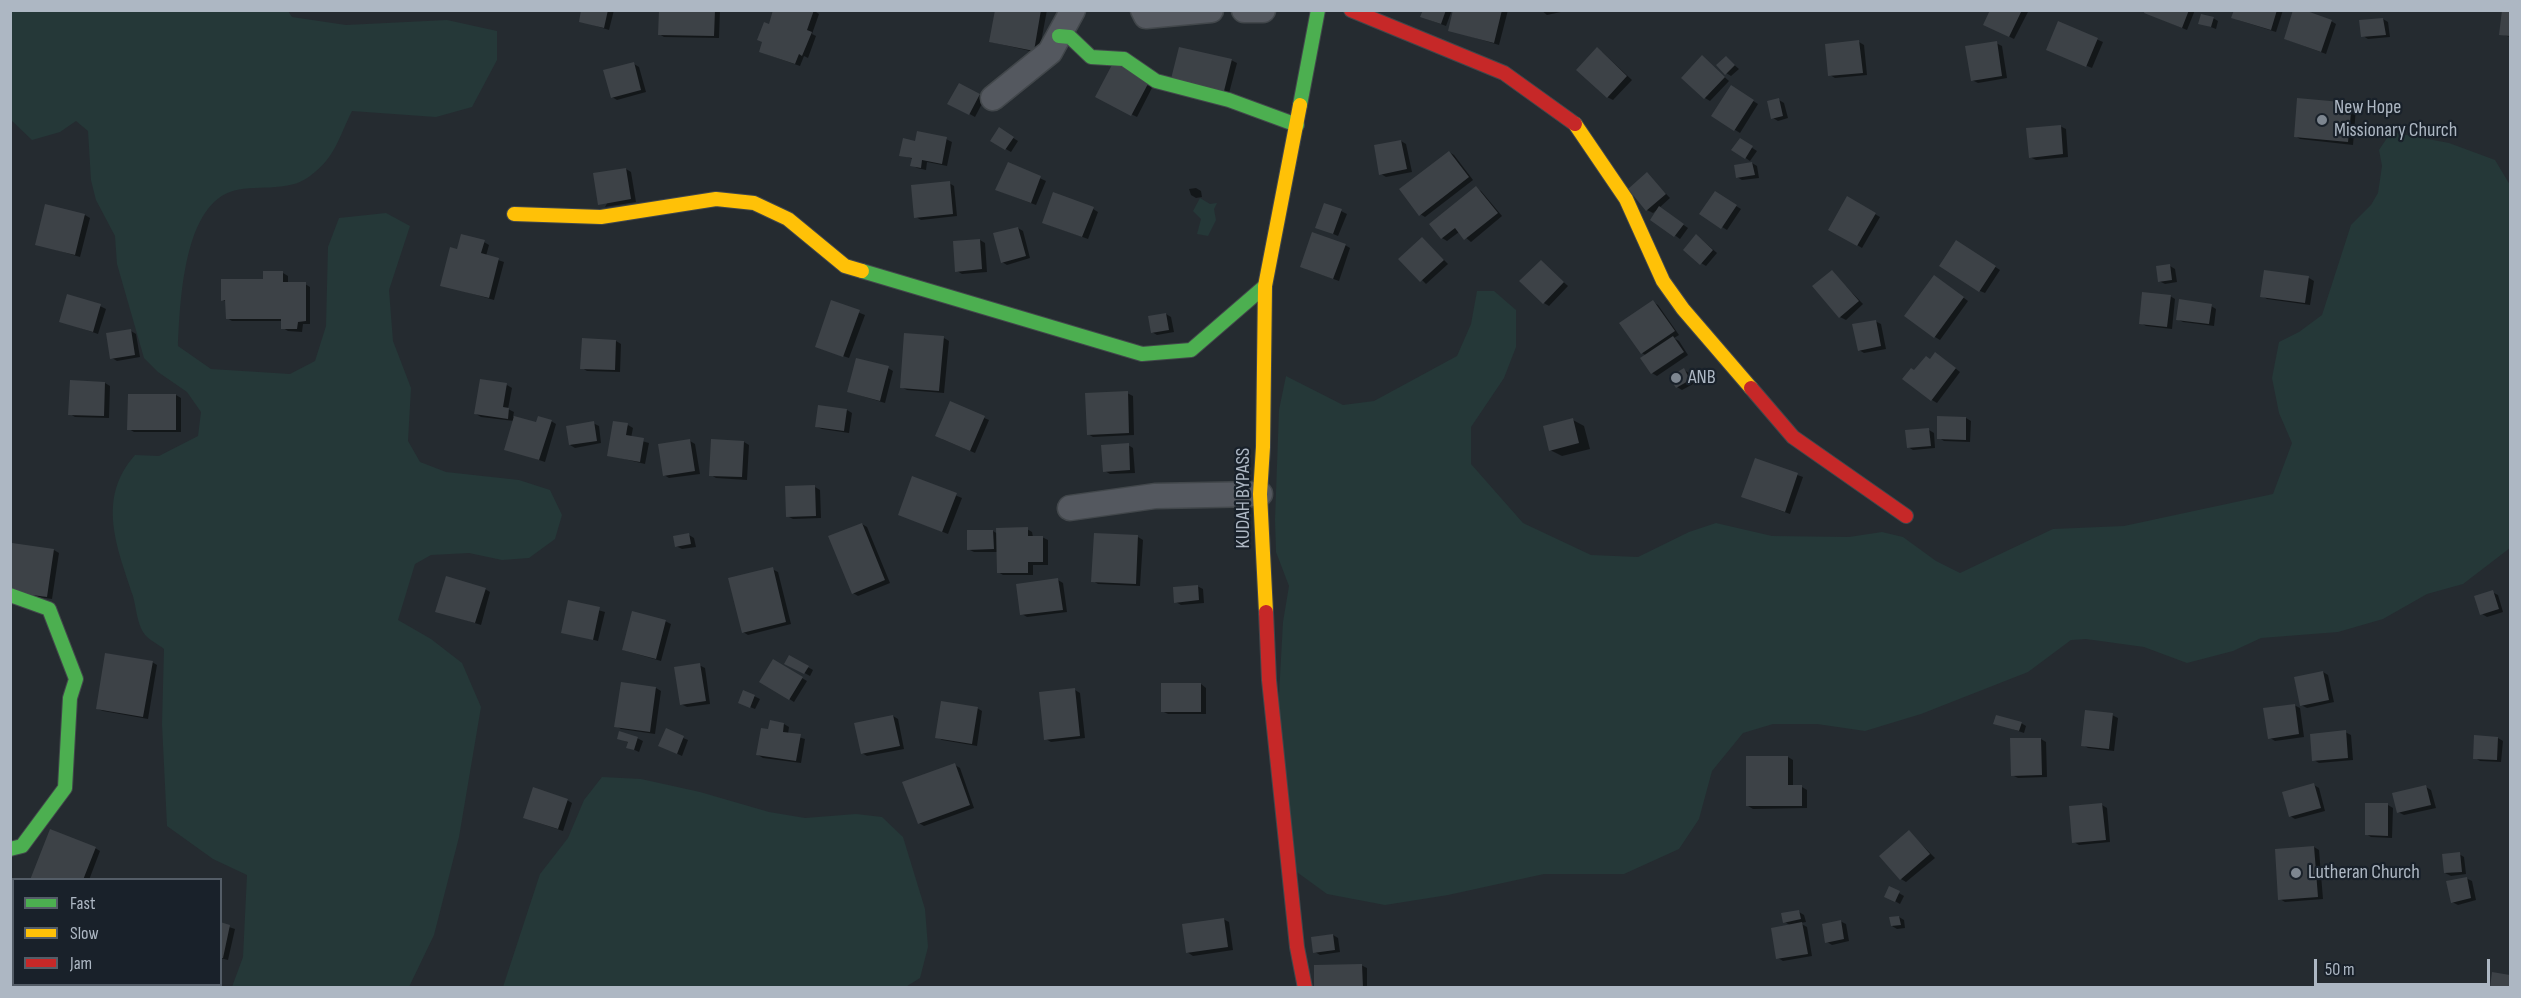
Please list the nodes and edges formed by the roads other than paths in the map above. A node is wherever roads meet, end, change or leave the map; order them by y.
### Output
1 (1073, 10) edge
2 (1143, 10) edge
3 (1211, 10) edge
4 (1244, 10) edge
5 (1263, 10) edge
6 (1318, 10) edge
7 (1352, 10) edge
8 (1059, 36) junction
9 (993, 98) dead end
10 (1297, 125) junction
11 (514, 214) dead end
12 (1265, 286) junction
13 (1260, 494) junction
14 (1070, 508) dead end
15 (1906, 516) dead end
16 (10, 595) edge
17 (10, 849) edge
18 (1305, 987) edge

1 - 8 street
2 - 3 street
4 - 5 street
6 - 10 street, KUDAH BYPASS
7 - 15 street
8 - 9 street
8 - 10 street
10 - 12 street, KUDAH BYPASS
11 - 12 street
12 - 13 street, KUDAH BYPASS
13 - 14 street
13 - 18 street, KUDAH BYPASS
16 - 17 street

